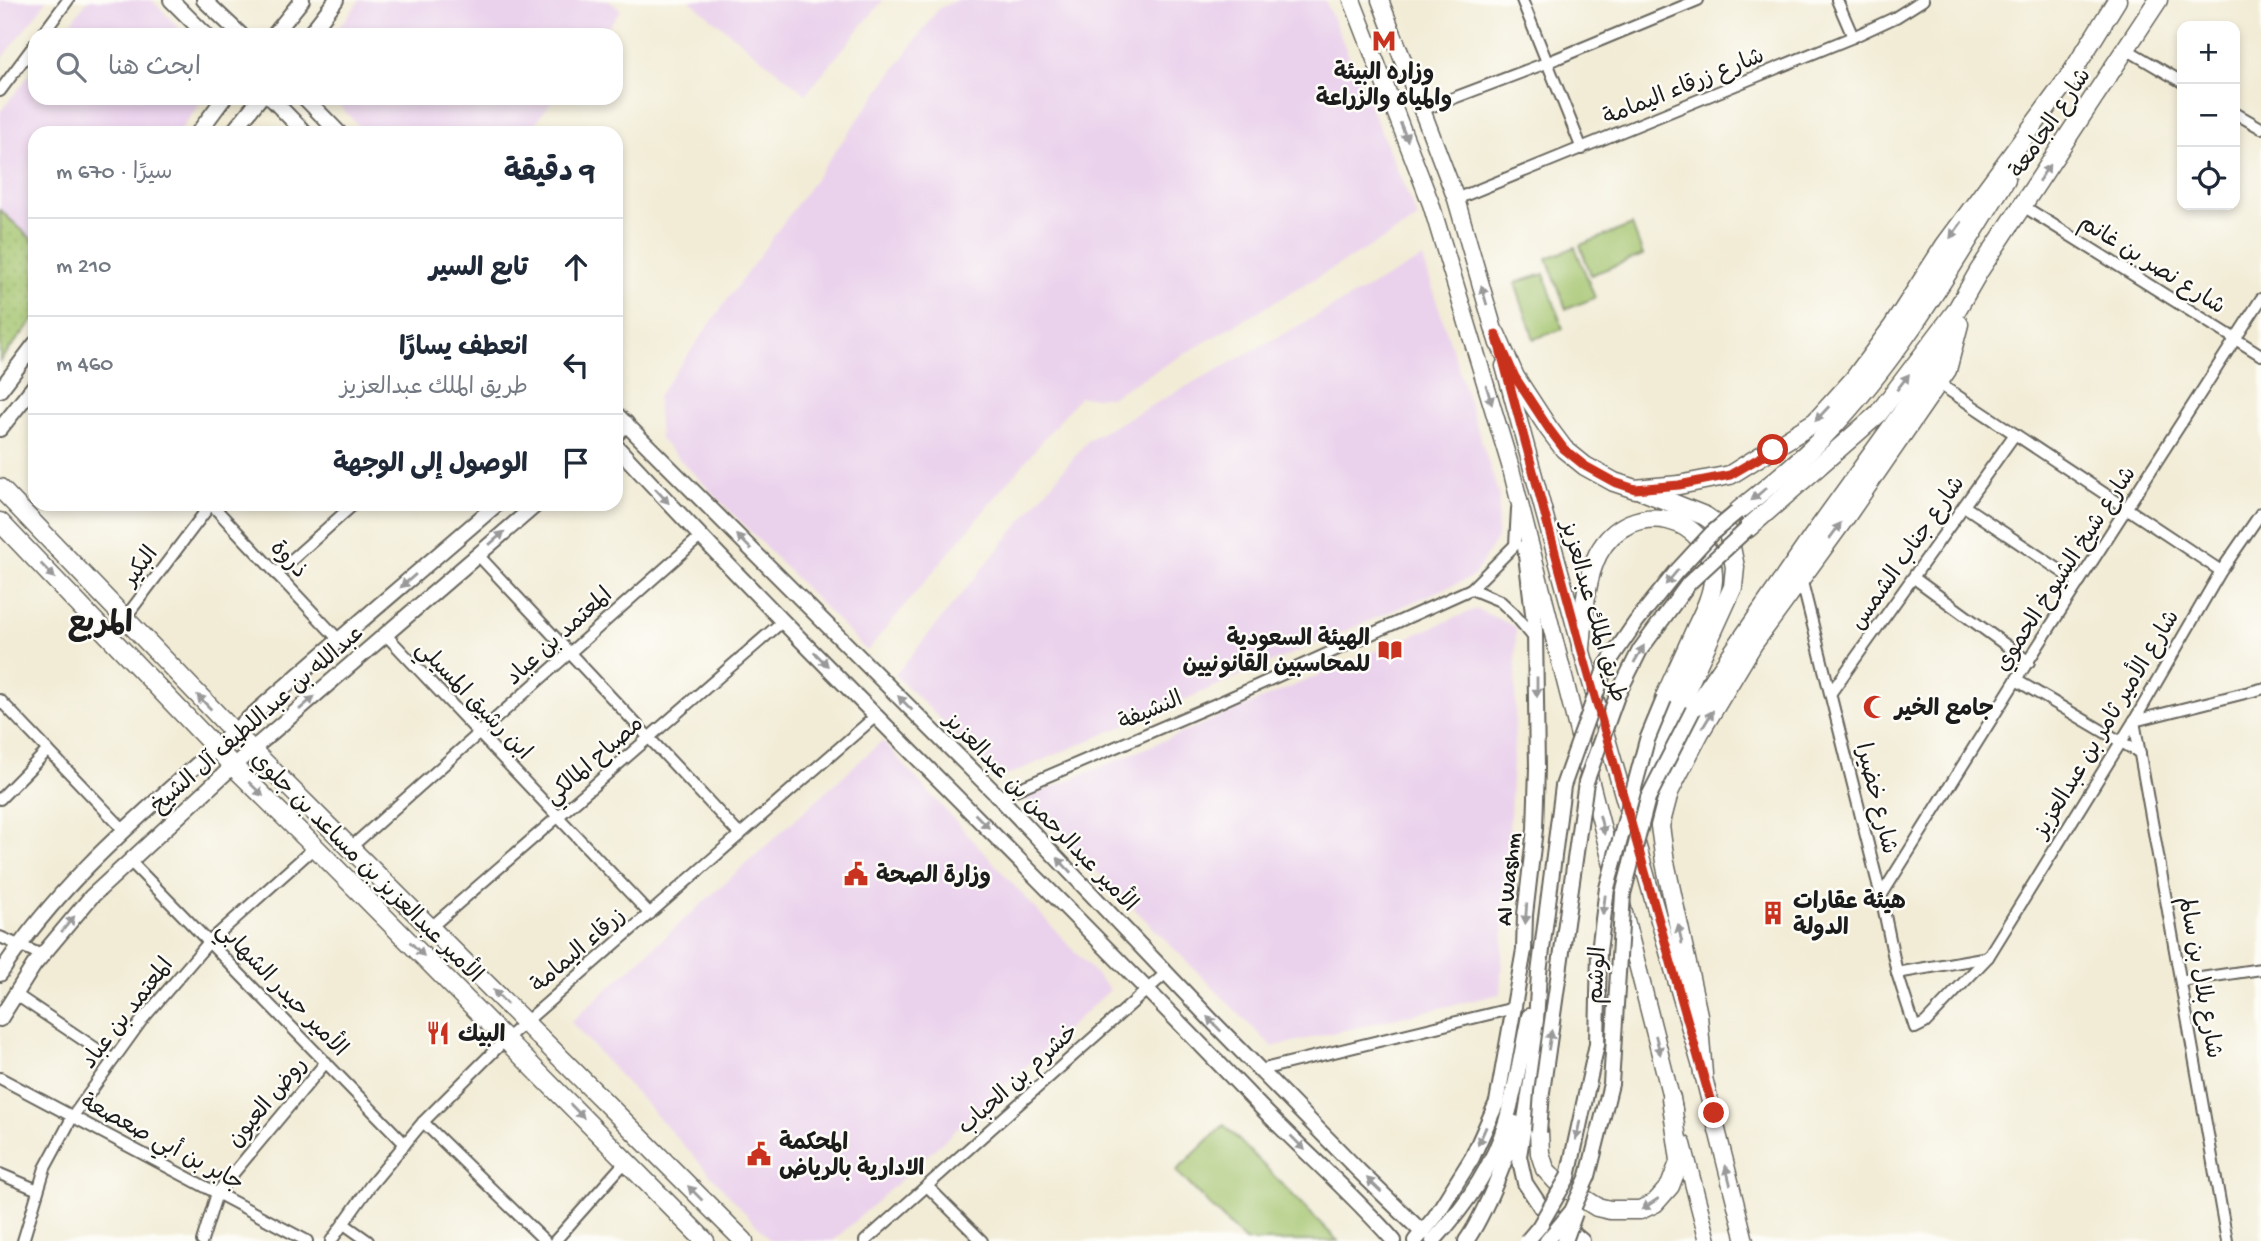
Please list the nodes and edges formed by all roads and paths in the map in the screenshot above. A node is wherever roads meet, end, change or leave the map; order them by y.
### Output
1 (68, 0) edge
2 (171, 0) edge
3 (204, 0) edge
4 (302, 0) edge
5 (336, 0) edge
6 (1352, 0) edge
7 (1380, 0) edge
8 (1522, 0) edge
9 (1698, 0) edge
10 (1837, 0) edge
11 (1923, 0) edge
12 (2117, 0) edge
13 (2158, 0) edge
14 (47, 28) edge
15 (199, 28) edge
16 (234, 28) edge
17 (280, 28) edge
18 (314, 28) edge
19 (1853, 37) junction
20 (2126, 50) junction
21 (28, 53) edge
22 (1546, 63) junction
23 (2069, 77) junction
24 (2177, 79) edge
25 (0, 91) edge
26 (220, 105) edge
27 (254, 105) edge
28 (278, 105) edge
29 (312, 105) edge
30 (1422, 110) junction
31 (2240, 116) edge
32 (203, 126) edge
33 (238, 126) edge
34 (298, 126) edge
35 (332, 126) edge
36 (2261, 128) edge
37 (1582, 149) junction
38 (1455, 199) junction
39 (2022, 205) junction
40 (1979, 271) junction
41 (2261, 299) edge
42 (1959, 324) junction
43 (1496, 334) junction
44 (2235, 339) junction
45 (28, 353) edge
46 (2261, 355) edge
47 (1938, 383) junction
48 (0, 390) edge
49 (28, 393) edge
50 (623, 420) edge
51 (0, 429) edge
52 (2015, 434) junction
53 (623, 454) edge
54 (0, 488) edge
55 (1635, 489) junction
56 (1518, 498) junction
57 (1964, 506) junction
58 (2127, 509) junction
59 (206, 511) edge
60 (218, 511) edge
61 (346, 511) edge
62 (489, 511) edge
63 (529, 511) edge
64 (1737, 512) joint
65 (2261, 513) edge
66 (0, 522) edge
67 (1747, 529) joint
68 (700, 537) junction
69 (478, 555) junction
70 (2221, 571) junction
71 (276, 574) junction
72 (1801, 578) junction
73 (1914, 579) junction
74 (2079, 583) junction
75 (1471, 589) junction
76 (125, 618) junction
77 (783, 621) junction
78 (386, 635) junction
79 (1535, 639) junction
80 (339, 640) junction
81 (1581, 648) junction
82 (570, 653) junction
83 (2029, 663) junction
84 (2016, 680) junction
85 (2261, 689) edge
86 (1830, 694) junction
87 (1664, 699) joint
88 (0, 700) edge
89 (1693, 710) joint
90 (877, 715) junction
91 (2134, 721) junction
92 (233, 732) junction
93 (479, 734) junction
94 (649, 738) junction
95 (2120, 742) junction
96 (215, 748) junction
97 (48, 750) junction
98 (253, 750) junction
99 (2140, 753) junction
100 (233, 766) junction
101 (999, 797) junction
102 (1648, 798) junction
103 (0, 799) edge
104 (558, 817) junction
105 (124, 830) junction
106 (740, 835) junction
107 (315, 846) junction
108 (350, 848) junction
109 (130, 861) junction
110 (1881, 896) junction
111 (650, 914) junction
112 (430, 928) junction
113 (0, 937) edge
114 (209, 942) junction
115 (19, 945) junction
116 (42, 955) junction
117 (1988, 957) junction
118 (2261, 969) edge
119 (1166, 973) junction
120 (1539, 973) junction
121 (1898, 973) junction
122 (0, 974) edge
123 (2182, 981) junction
124 (1148, 989) junction
125 (16, 995) junction
126 (1514, 1008) junction
127 (0, 1019) edge
128 (525, 1023) junction
129 (1915, 1028) joint
130 (506, 1039) junction
131 (113, 1060) junction
132 (326, 1062) junction
133 (1260, 1070) junction
134 (1703, 1074) junction
135 (0, 1077) edge
136 (1287, 1097) junction
137 (1671, 1098) junction
138 (1269, 1115) junction
139 (73, 1116) junction
140 (423, 1122) junction
141 (1539, 1132) joint
142 (405, 1143) junction
143 (626, 1161) junction
144 (0, 1174) edge
145 (1588, 1176) junction
146 (927, 1186) junction
147 (38, 1190) junction
148 (217, 1193) junction
149 (344, 1224) junction
150 (1424, 1238) edge
151 (23, 1241) edge
152 (202, 1241) edge
153 (307, 1241) edge
154 (331, 1241) edge
155 (368, 1241) edge
156 (545, 1241) edge
157 (555, 1241) edge
158 (705, 1241) edge
159 (744, 1241) edge
160 (865, 1241) edge
161 (982, 1241) edge
162 (1394, 1241) edge
163 (1466, 1241) edge
164 (1527, 1241) edge
165 (1546, 1241) edge
166 (1565, 1241) edge
167 (1582, 1241) edge
168 (1708, 1241) edge
169 (1745, 1241) edge
170 (2227, 1241) edge

1 - 14 street
2 - 15 street
3 - 16 street
4 - 17 street
5 - 18 street
6 -> 56 main road, طريق الملك عبدالعزيز
7 - 30 main road, طريق الملك عبدالعزيز
8 - 22 street
9 - 22 street
10 - 19 street
11 - 19 street, شارع زرقاء اليمامة
12 - 23 main road, شارع الجامعة
13 - 20 main road, شارع الجامعة
19 - 37 street, شارع زرقاء اليمامة
20 - 24 street
39 -> 20 main road, شارع الجامعة
21 - 25 street
22 - 30 street
22 - 37 street
23 -> 55 main road
23 -> 64 main road, شارع الجامعة
26 - 32 street
27 - 33 street
28 - 34 street
29 - 35 street
30 - 38 main road, طريق الملك عبدالعزيز
31 - 36 street
37 - 38 street, شارع زرقاء اليمامة
43 -> 38 main road, طريق الملك عبدالعزيز
39 - 40 main road, شارع الجامعة
39 - 44 street, شارع نصر بن غانم
40 - 42 main road
67 -> 40 main road
41 - 44 street, شارع شيخ الشيوخ الحموي
42 - 47 main road
42 - 89 main road
43 - 55 main road
43 - 81 main road, طريق الملك عبدالعزيز
44 - 46 street, شارع نصر بن غانم
44 - 58 street, شارع شيخ الشيوخ الحموي
45 - 48 street
47 - 52 street
72 -> 47 main road
49 - 51 street
101 -> 50 street, الأمير عبدالرحمن بن عبدالعزيز
52 - 57 street, شارع جناب الشمس
52 - 58 street
53 -> 68 street, الأمير عبدالرحمن بن عبدالعزيز
54 - 76 main road, الأمير عبدالعزيز بن مساعد بن جلوي
55 - 102 main road
56 - 75 street
56 - 79 street, Al Washm
56 -> 137 main road, طريق الملك عبدالعزيز
57 - 73 street, شارع جناب الشمس
57 - 74 street
58 - 70 street
58 - 74 street, شارع شيخ الشيوخ الحموي
59 - 76 street, البكير
60 - 71 street, ذروة
61 - 71 street
62 -> 80 street, عبدالله بن عبداللطيف آل الشيخ
69 -> 63 street, عبدالله بن عبداللطيف آل الشيخ
64 -> 120 street, bridge
65 - 70 street, شارع الأمير ثامر بن عبدالعزيز
66 -> 96 main road, الأمير عبدالعزيز بن مساعد بن جلوي
141 -> 67 street, bridge
68 - 77 street, الأمير عبدالرحمن بن عبدالعزيز
68 - 82 street, المعتمد بن عباد
69 - 78 street, عبدالله بن عبداللطيف آل الشيخ
69 - 82 street
70 - 91 street, شارع الأمير ثامر بن عبدالعزيز
71 - 80 street, ذروة
72 - 86 street, شارع خضيرا
134 -> 72 main road
73 - 83 street
73 - 86 street, شارع جناب الشمس
74 - 83 street, شارع شيخ الشيوخ الحموي
75 - 79 street
75 - 101 street, النشيفة
92 -> 76 main road, الأمير عبدالعزيز بن مساعد بن جلوي
77 -> 90 street, الأمير عبدالرحمن بن عبدالعزيز
77 - 94 street, مصباح المالكي
78 - 93 street, ابن رشيق المسيلي
98 -> 78 street, عبدالله بن عبداللطيف آل الشيخ
79 -> 126 street, Al Washm
80 - 92 street, عبدالله بن عبداللطيف آل الشيخ
81 - 87 main road
81 - 134 main road, طريق الملك عبدالعزيز
82 - 93 street, المعتمد بن عباد
82 - 94 street
83 - 84 street, شارع شيخ الشيوخ الحموي
84 - 95 street
84 - 110 street, شارع شيخ الشيوخ الحموي
85 - 91 street
86 - 110 street, شارع خضيرا
87 -> 164 street, bridge
88 - 97 street
89 - 102 street, الوشم, bridge
90 - 106 street, زرقاء اليمامة
90 -> 124 street, الأمير عبدالرحمن بن عبدالعزيز
91 - 95 street, شارع الأمير ثامر بن عبدالعزيز
91 - 99 street, شارع بلال بن سالم
92 - 96 street, عبدالله بن عبداللطيف آل الشيخ
92 - 98 main road, الأمير عبدالعزيز بن مساعد بن جلوي
93 - 104 street, ابن رشيق المسيلي
93 - 108 street, المعتمد بن عباد
94 - 104 street, مصباح المالكي
94 - 106 street
95 - 99 street
95 - 117 street, شارع الأمير ثامر بن عبدالعزيز
96 - 100 main road, الأمير عبدالعزيز بن مساعد بن جلوي
96 - 105 street, عبدالله بن عبداللطيف آل الشيخ
97 - 103 street
97 - 105 street
98 - 100 street, عبدالله بن عبداللطيف آل الشيخ
98 - 108 main road, الأمير عبدالعزيز بن مساعد بن جلوي
99 - 123 street, شارع بلال بن سالم
100 -> 107 main road, الأمير عبدالعزيز بن مساعد بن جلوي
100 - 109 street, عبدالله بن عبداللطيف آل الشيخ
119 -> 101 street, الأمير عبدالرحمن بن عبدالعزيز
102 - 145 street, الوشم, bridge
104 - 111 street, ابن رشيق المسيلي
104 - 112 street, مصباح المالكي
105 - 115 street, عبدالله بن عبداللطيف آل الشيخ
106 - 111 street, زرقاء اليمامة
107 - 114 street, المعتمد بن عباد
107 -> 130 main road, الأمير عبدالعزيز بن مساعد بن جلوي
108 - 112 main road, الأمير عبدالعزيز بن مساعد بن جلوي
109 - 114 street, الأمير حيدر الشهابي
116 -> 109 street, عبدالله بن عبداللطيف آل الشيخ
110 - 121 street, شارع خضيرا
111 - 128 street, زرقاء اليمامة
128 -> 112 main road, الأمير عبدالعزيز بن مساعد بن جلوي
113 - 115 street
114 - 131 street, المعتمد بن عباد
114 - 132 street, الأمير حيدر الشهابي
115 - 116 street
115 - 122 street, عبدالله بن عبداللطيف آل الشيخ
116 - 125 street, عبدالله بن عبداللطيف آل الشيخ
117 - 121 street
117 - 129 street, شارع الأمير ثامر بن عبدالعزيز
118 - 123 street
119 - 124 street, خشرم بن الحباب
133 -> 119 street, الأمير عبدالرحمن بن عبدالعزيز
120 - 150 street
120 - 163 street
120 - 167 street
121 - 129 street, شارع خضيرا
123 - 170 street, شارع بلال بن سالم
124 - 138 street, الأمير عبدالرحمن بن عبدالعزيز
124 - 146 street, خشرم بن الحباب
125 - 127 street, عبدالله بن عبداللطيف آل الشيخ
125 - 131 street
126 - 133 street
126 -> 150 street, Al Washm
128 - 130 street, زرقاء اليمامة
159 -> 128 main road, الأمير عبدالعزيز بن مساعد بن جلوي
130 - 140 street, زرقاء اليمامة
130 -> 143 main road, الأمير عبدالعزيز بن مساعد بن جلوي
131 - 139 street, المعتمد بن عباد
132 - 142 street, الأمير حيدر الشهابي
132 - 148 street, روض العيون
133 - 136 street, الأمير عبدالرحمن بن عبدالعزيز
169 -> 134 main road, طريق الملك عبدالعزيز
135 - 139 street, جابر بن أبي صعصعة
136 - 138 street
150 -> 136 street, الأمير عبدالرحمن بن عبدالعزيز
137 -> 141 main road
137 - 168 main road, طريق الملك عبدالعزيز
138 -> 162 street, الأمير عبدالرحمن بن عبدالعزيز
139 - 147 street, المعتمد بن عباد
139 - 148 street, جابر بن أبي صعصعة
140 - 142 street, زرقاء اليمامة
140 - 156 street
142 - 149 street, زرقاء اليمامة
143 - 157 street
143 - 158 main road, الأمير عبدالعزيز بن مساعد بن جلوي
144 - 147 street
145 - 165 street, الوشم, bridge
145 - 166 street, bridge
146 - 160 street, خشرم بن الحباب
146 - 161 street
147 - 151 street, المعتمد بن عباد
148 - 152 street, روض العيون
148 - 153 street, جابر بن أبي صعصعة
149 - 154 street, زرقاء اليمامة
149 - 155 street

